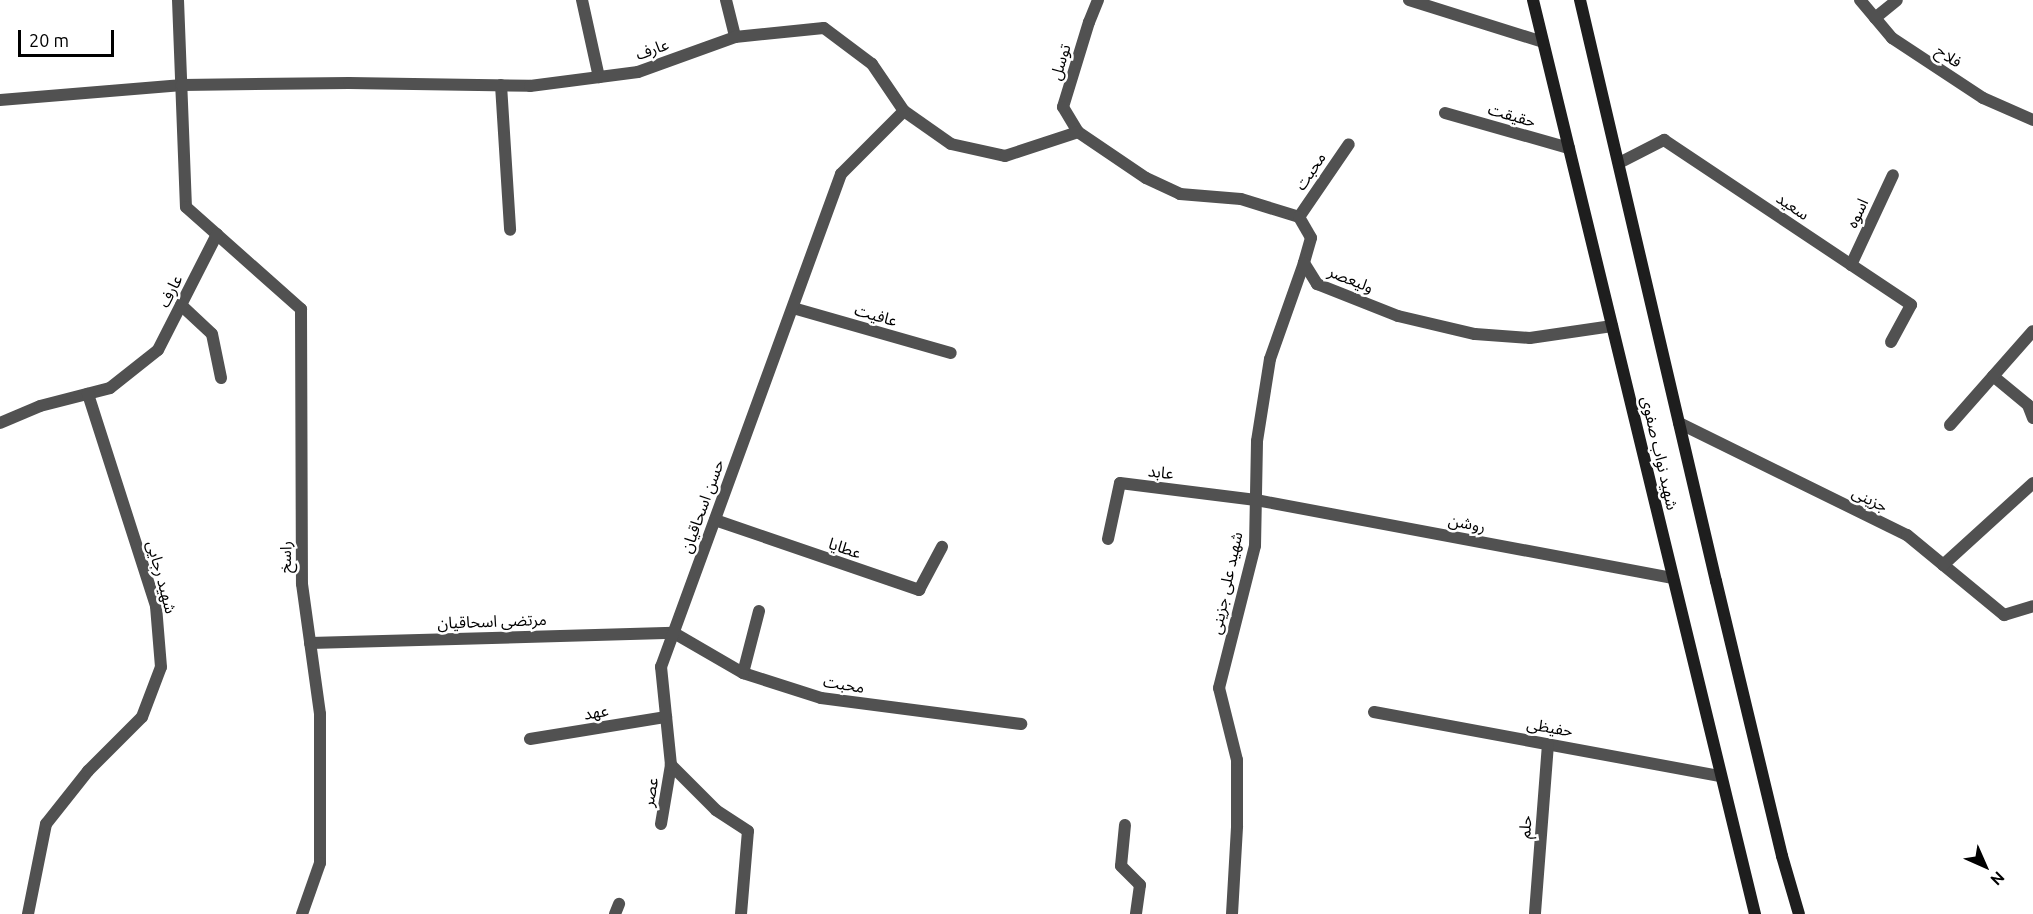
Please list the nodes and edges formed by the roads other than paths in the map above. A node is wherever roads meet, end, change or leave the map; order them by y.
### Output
1 (178, 0) edge
2 (582, 0) edge
3 (726, 0) edge
4 (1098, 0) edge
5 (1409, 0) edge
6 (1533, 0) edge
7 (1580, 0) edge
8 (1860, 0) edge
9 (1898, 0) edge
10 (1875, 18) junction
11 (735, 37) junction
12 (1544, 42) junction
13 (599, 77) junction
14 (182, 85) junction
15 (501, 85) junction
16 (0, 100) edge
17 (904, 111) junction
18 (1445, 113) dead end
19 (2033, 120) edge
20 (1078, 132) junction
21 (1349, 144) dead end
22 (1569, 148) junction
23 (1619, 163) junction
24 (1893, 175) dead end
25 (1299, 217) junction
26 (510, 231) dead end
27 (217, 234) junction
28 (1304, 262) junction
29 (1851, 265) junction
30 (181, 305) junction
31 (793, 308) junction
32 (1612, 326) junction
33 (2033, 331) edge
34 (1891, 342) dead end
35 (951, 353) dead end
36 (1993, 376) junction
37 (221, 378) dead end
38 (88, 394) junction
39 (2033, 418) edge
40 (0, 423) edge
41 (1679, 423) junction
42 (1950, 425) dead end
43 (2033, 483) edge
44 (1256, 500) junction
45 (715, 520) junction
46 (1108, 539) dead end
47 (942, 546) dead end
48 (1943, 565) junction
49 (1672, 578) junction
50 (2033, 606) edge
51 (759, 611) dead end
52 (674, 633) junction
53 (310, 643) junction
54 (743, 673) junction
55 (1374, 712) dead end
56 (666, 717) junction
57 (1022, 724) dead end
58 (530, 739) dead end
59 (1548, 744) junction
60 (671, 765) junction
61 (1720, 776) junction
62 (661, 824) dead end
63 (1125, 825) dead end
64 (1535, 913) edge
65 (28, 914) edge
66 (302, 914) edge
67 (741, 914) edge
68 (1136, 914) edge
69 (1232, 914) edge
70 (1755, 914) edge
71 (1799, 914) edge

1 - 14 street
2 - 13 street
3 - 11 street
4 - 20 street, توسل
5 - 12 street
6 - 12 main road, شهید نواب صفوی
7 - 23 main road, شهید نواب صفوی
8 - 10 street, فلاح
9 - 10 street
10 - 19 street, فلاح
11 - 13 street, عارف
11 - 17 street, عارف
12 - 22 main road, شهید نواب صفوی
13 - 15 street, عارف
14 - 15 street, عارف
14 - 16 street, عارف
14 - 27 street
15 - 26 street
17 - 20 street, عارف
17 - 31 street, حسن اسحاقیان
18 - 22 street, حقیقت
20 - 25 street
21 - 25 street, محبت
22 - 32 main road, شهید نواب صفوی
23 - 29 street, سعید
23 - 41 main road, شهید نواب صفوی
24 - 29 street, اسوه
25 - 28 street
27 - 30 street, عارف
27 - 53 street, راسخ
28 - 32 street, ولیعصر
28 - 44 street, شهید علی جزینی
29 - 34 street, سعید
30 - 37 street
30 - 38 street, عارف
31 - 35 street, عافیت
31 - 45 street, حسن اسحاقیان
32 - 49 main road, شهید نواب صفوی
33 - 36 street
36 - 39 street
36 - 42 street
38 - 40 street, عارف
38 - 65 street, شهید رجایی
41 - 48 street, جزینی
41 - 71 main road, شهید نواب صفوی
43 - 48 street
44 - 46 street, عابد
44 - 49 street, روشن
44 - 69 street, شهید علی جزینی
45 - 47 street, عطایا
45 - 52 street, حسن اسحاقیان
48 - 50 street, جزینی
49 - 61 main road, شهید نواب صفوی
51 - 54 street
52 - 53 street, مرتضی اسحاقیان
52 - 54 street, محبت
52 - 56 street, حسن اسحاقیان
53 - 66 street, راسخ
54 - 57 street, محبت
55 - 59 street, حفیظی
56 - 58 street, عهد
56 - 60 street, حسن اسحاقیان
59 - 61 street, حفیظی
59 - 64 street, حلم
60 - 62 street, عصر
60 - 67 street
61 - 70 main road, شهید نواب صفوی
63 - 68 street

